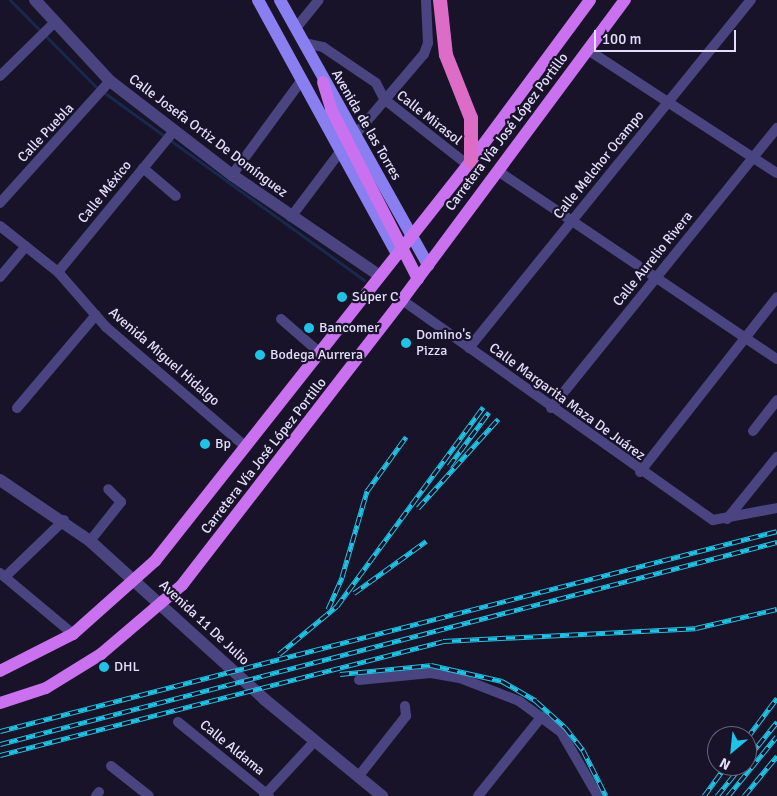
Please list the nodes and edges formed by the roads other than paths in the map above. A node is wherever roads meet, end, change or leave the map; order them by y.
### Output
1 (35, 0) edge
2 (258, 0) edge
3 (280, 0) edge
4 (319, 0) edge
5 (426, 0) edge
6 (440, 0) edge
7 (590, 0) edge
8 (625, 0) edge
9 (751, 0) edge
10 (286, 12) junction
11 (270, 21) junction
12 (54, 23) junction
13 (296, 28) junction
14 (304, 43) junction
15 (284, 45) junction
16 (588, 50) junction
17 (0, 76) edge
18 (301, 81) junction
19 (323, 82) junction
20 (107, 84) junction
21 (384, 99) junction
22 (668, 102) junction
23 (777, 128) edge
24 (356, 135) junction
25 (169, 136) junction
26 (340, 152) junction
27 (753, 157) junction
28 (470, 163) junction
29 (143, 168) junction
30 (498, 171) junction
31 (777, 173) edge
32 (232, 175) junction
33 (176, 196) dead end
34 (0, 203) edge
35 (291, 217) junction
36 (572, 221) junction
37 (0, 226) edge
38 (412, 235) junction
39 (26, 246) junction
40 (400, 250) junction
41 (428, 265) junction
42 (58, 272) junction
43 (380, 276) junction
44 (0, 277) edge
45 (657, 277) junction
46 (418, 279) junction
47 (777, 297) edge
48 (402, 300) junction
49 (96, 315) junction
50 (281, 319) dead end
51 (745, 336) junction
52 (469, 348) junction
53 (319, 352) junction
54 (777, 359) edge
55 (777, 400) edge
56 (17, 408) dead end
57 (551, 408) junction
58 (753, 431) dead end
59 (245, 446) junction
60 (777, 457) edge
61 (640, 472) junction
62 (0, 480) edge
63 (108, 489) dead end
64 (777, 508) edge
65 (64, 520) junction
66 (723, 521) junction
67 (90, 541) junction
68 (2, 575) edge
69 (135, 579) junction
70 (164, 604) junction
71 (72, 634) junction
72 (0, 671) edge
73 (358, 680) dead end
74 (0, 703) edge
75 (405, 706) dead end
76 (542, 716) junction
77 (178, 722) dead end
78 (314, 742) junction
79 (111, 766) dead end
80 (358, 777) junction
81 (266, 795) edge
82 (150, 796) edge
83 (382, 796) edge
84 (478, 796) edge
85 (598, 796) edge

1 - 12 street, Calle Josefa Ortiz De Domínguez
2 - 11 main road
3 - 10 main road, Avenida de las Torres
4 - 13 street
5 - 21 street
6 - 28 highway
7 - 28 main road, Carretera Vía José López Portillo
8 - 16 main road, Carretera Vía José López Portillo
9 - 22 street, Calle Melchor Ocampo
10 - 11 main road
10 - 13 main road, Avenida de las Torres
11 - 15 main road
12 - 17 street
12 - 20 street, Calle Josefa Ortiz De Domínguez
13 - 14 main road, Avenida de las Torres
14 - 19 main road, Avenida de las Torres
14 - 21 street, Calle Mirasol
15 - 18 main road
15 - 19 main road
16 - 22 street
16 - 30 main road, Carretera Vía José López Portillo
18 - 26 main road
18 - 32 street
19 - 24 main road, Avenida de las Torres
19 - 40 main road
20 - 25 street, Calle Josefa Ortiz De Domínguez
20 - 34 street, Calle Puebla
21 - 24 street
21 - 28 street, Calle Mirasol
22 - 27 street
22 - 36 street, Calle Melchor Ocampo
23 - 27 street, Calle Aurelio Rivera
24 - 38 main road, Avenida de las Torres
25 - 29 street, Calle México
25 - 32 street, Calle Josefa Ortiz De Domínguez
26 - 35 street
26 - 40 main road
27 - 31 street
27 - 45 street, Calle Aurelio Rivera
28 - 38 main road, Carretera Vía José López Portillo
29 - 33 street
29 - 42 street, Calle México
30 - 36 street
30 - 41 main road, Carretera Vía José López Portillo
32 - 35 street, Calle Josefa Ortiz De Domínguez
35 - 43 street, Calle Josefa Ortiz De Domínguez
36 - 45 street
36 - 52 street, Calle Melchor Ocampo
37 - 39 street, Avenida Miguel Hidalgo
38 - 40 main road, Carretera Vía José López Portillo
38 - 41 main road, Avenida de las Torres
39 - 42 street, Avenida Miguel Hidalgo
39 - 44 street
40 - 43 main road, Carretera Vía José López Portillo
40 - 46 main road
41 - 46 main road, Carretera Vía José López Portillo
42 - 49 street, Avenida Miguel Hidalgo
43 - 53 main road, Carretera Vía José López Portillo
45 - 51 street
45 - 57 street, Calle Aurelio Rivera
46 - 48 main road, Carretera Vía José López Portillo
47 - 51 street
48 - 52 street, Calle Margarita Maza De Juárez
48 - 70 main road, Carretera Vía José López Portillo
49 - 56 street
49 - 59 street, Avenida Miguel Hidalgo
50 - 53 street
51 - 54 street
51 - 61 street
52 - 57 street, Calle Margarita Maza De Juárez
53 - 59 main road, Carretera Vía José López Portillo
55 - 58 street
57 - 61 street, Calle Margarita Maza De Juárez
59 - 69 main road, Carretera Vía José López Portillo
60 - 66 street
61 - 66 street, Calle Margarita Maza De Juárez
62 - 65 street, Avenida 11 De Julio
63 - 67 street
64 - 66 street
65 - 67 street, Avenida 11 De Julio
65 - 68 street
67 - 69 street, Avenida 11 De Julio
68 - 71 street
69 - 70 street, Avenida 11 De Julio
69 - 71 main road, Carretera Vía José López Portillo
70 - 74 main road, Carretera Vía José López Portillo
70 - 78 street, Avenida 11 De Julio
71 - 72 main road, Carretera Vía José López Portillo
73 - 76 street
75 - 80 street
76 - 84 street
76 - 85 street
77 - 81 street, Calle Aldama
78 - 80 street, Avenida 11 De Julio
78 - 81 street
79 - 82 street
80 - 83 street, Avenida 11 De Julio

